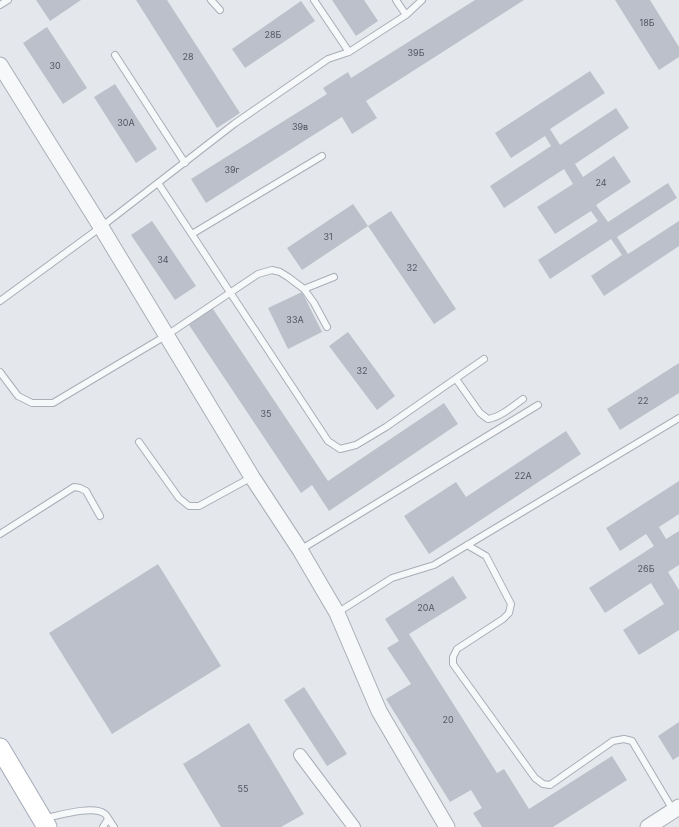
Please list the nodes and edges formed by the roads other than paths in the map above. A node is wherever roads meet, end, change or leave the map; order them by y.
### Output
1 (8, 0) edge
2 (211, 0) edge
3 (314, 0) edge
4 (396, 0) edge
5 (422, 0) edge
6 (0, 5) edge
7 (220, 10) dead end
8 (406, 14) junction
9 (349, 52) junction
10 (115, 55) dead end
11 (0, 65) edge
12 (322, 156) dead end
13 (185, 163) junction
14 (158, 183) junction
15 (101, 227) junction
16 (192, 234) junction
17 (334, 277) dead end
18 (304, 290) junction
19 (230, 292) junction
20 (0, 301) edge
21 (327, 327) dead end
22 (167, 335) junction
23 (484, 359) dead end
24 (0, 372) edge
25 (456, 379) junction
26 (523, 399) dead end
27 (538, 405) dead end
28 (679, 418) edge
29 (139, 442) dead end
30 (252, 477) junction
31 (100, 516) dead end
32 (0, 534) edge
33 (467, 545) junction
34 (300, 550) junction
35 (337, 613) junction
36 (0, 748) edge
37 (300, 755) dead end
38 (676, 809) edge
39 (108, 819) junction
40 (45, 823) edge
41 (103, 827) edge
42 (114, 827) edge
43 (354, 827) edge
44 (447, 827) edge
45 (648, 827) edge

1 - 6 lane
2 - 7 lane
3 - 9 lane
4 - 8 lane
5 - 8 lane
8 - 9 lane
9 - 13 lane
10 - 13 lane
11 - 15 street
12 - 16 lane
13 - 14 lane
14 - 15 lane
14 - 16 lane
15 - 20 lane
15 - 22 street
16 - 19 lane
17 - 18 lane
18 - 19 lane
18 - 21 lane
19 - 22 lane
19 - 25 lane
22 - 24 lane
22 - 30 street
23 - 25 lane
25 - 26 lane
27 - 34 lane
28 - 33 lane
29 - 30 lane
30 - 34 street
31 - 32 lane
33 - 35 lane
33 - 38 lane
34 - 35 street
35 - 44 street
36 - 40 main road
37 - 43 street
38 - 45 street
39 - 40 lane
39 - 41 lane
39 - 42 lane

